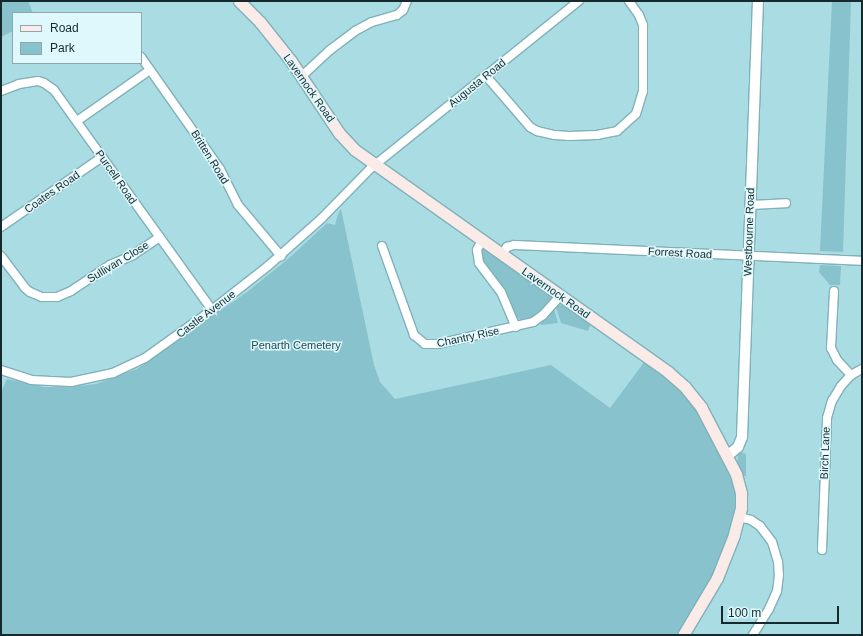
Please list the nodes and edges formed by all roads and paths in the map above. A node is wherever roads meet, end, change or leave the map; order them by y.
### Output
1 (239, 1) edge
2 (407, 1) edge
3 (579, 1) edge
4 (629, 1) edge
5 (758, 1) edge
6 (142, 58) edge
7 (150, 70) junction
8 (302, 76) junction
9 (486, 76) junction
10 (1, 91) edge
11 (77, 121) junction
12 (102, 157) junction
13 (376, 166) junction
14 (786, 202) dead end
15 (750, 205) junction
16 (1, 226) edge
17 (160, 237) junction
18 (482, 240) junction
19 (382, 246) dead end
20 (502, 254) junction
21 (1, 256) edge
22 (281, 256) junction
23 (748, 256) junction
24 (862, 260) edge
25 (834, 291) dead end
26 (560, 296) junction
27 (212, 310) junction
28 (516, 326) junction
29 (862, 369) edge
30 (1, 370) edge
31 (851, 375) junction
32 (727, 456) junction
33 (739, 517) junction
34 (822, 550) dead end
35 (683, 635) edge
36 (753, 635) edge

1 - 8 main road, Lavernock Road
2 - 8 street
3 - 9 street, Augusta Road
4 - 9 street
5 - 15 street, Westbourne Road
6 - 7 street, Britten Road
7 - 11 street
7 - 22 street, Britten Road
8 - 13 main road, Lavernock Road
9 - 13 street, Augusta Road
10 - 11 street, Purcell Road
11 - 12 street, Purcell Road
12 - 16 street, Coates Road
12 - 17 street, Purcell Road
13 - 18 main road, Lavernock Road
13 - 22 street, Castle Avenue
14 - 15 street
15 - 23 street, Westbourne Road
17 - 21 street, Sullivan Close
17 - 27 street, Purcell Road
18 - 20 main road, Lavernock Road
18 - 28 street
19 - 28 street, Chantry Rise
20 - 23 street, Forrest Road
20 - 26 main road, Lavernock Road
22 - 27 street, Castle Avenue
23 - 24 street, Forrest Road
23 - 32 street, Westbourne Road
25 - 31 street
26 - 28 street, Chantry Rise
26 - 32 main road, Lavernock Road
27 - 30 street, Castle Avenue
29 - 31 street, Birch Lane
31 - 34 street, Birch Lane
32 - 33 main road, Lavernock Road
33 - 35 main road, Lavernock Road
33 - 36 street

